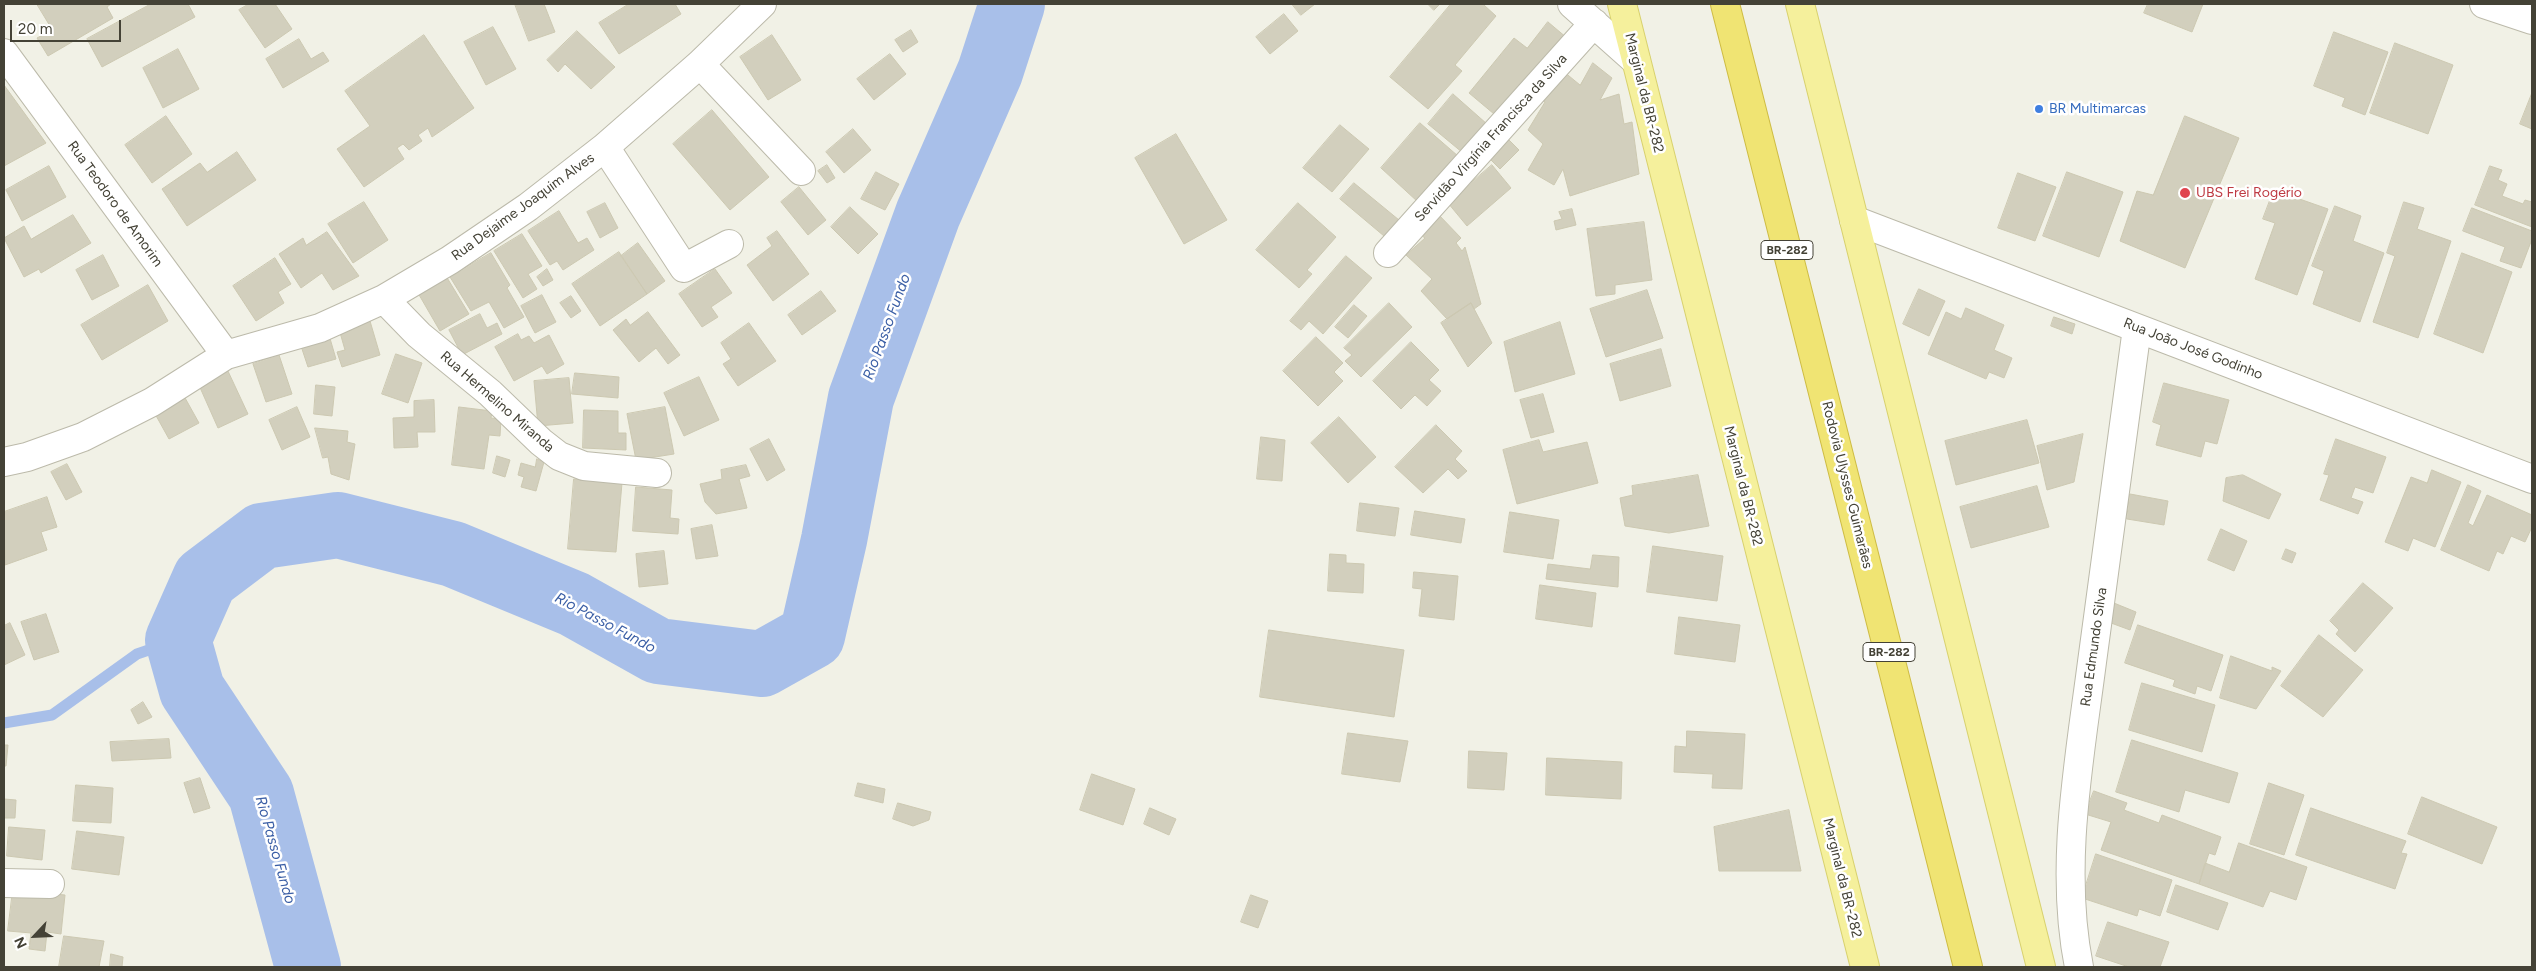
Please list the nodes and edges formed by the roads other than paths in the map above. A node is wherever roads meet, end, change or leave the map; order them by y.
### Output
1 (1572, 4) edge
2 (1622, 4) edge
3 (1725, 4) edge
4 (1800, 4) edge
5 (2484, 4) edge
6 (745, 10) edge
7 (2532, 20) edge
8 (1594, 23) junction
9 (4, 53) edge
10 (1636, 61) junction
11 (700, 64) junction
12 (605, 147) junction
13 (801, 172) dead end
14 (1854, 220) junction
15 (729, 244) dead end
16 (1388, 252) dead end
17 (384, 299) junction
18 (2137, 328) junction
19 (226, 355) junction
20 (4, 462) edge
21 (658, 473) dead end
22 (2532, 479) edge
23 (4, 883) edge
24 (50, 884) dead end
25 (1865, 967) edge
26 (1968, 967) edge
27 (2042, 967) edge
28 (2079, 967) edge

1 - 8 street
2 - 10 main road, Marginal da BR-282
3 - 26 highway, Rodovia Ulysses Guimarães / BR-282
4 - 14 main road
5 - 7 street
6 - 11 street, Rua Dejaime Joaquim Alves
8 - 10 street
8 - 16 street, Servidão Virgínia Francisca da Silva
9 - 19 street, Rua Teodoro de Amorim
10 - 25 main road, Marginal da BR-282
11 - 12 street, Rua Dejaime Joaquim Alves
11 - 13 street
12 - 15 street
12 - 17 street, Rua Dejaime Joaquim Alves
14 - 18 street, Rua João José Godinho
14 - 27 main road
17 - 19 street, Rua Dejaime Joaquim Alves
17 - 21 street, Rua Hermelino Miranda
18 - 22 street, Rua João José Godinho
18 - 28 street, Rua Edmundo Silva
19 - 20 street, Rua Dejaime Joaquim Alves
23 - 24 street

